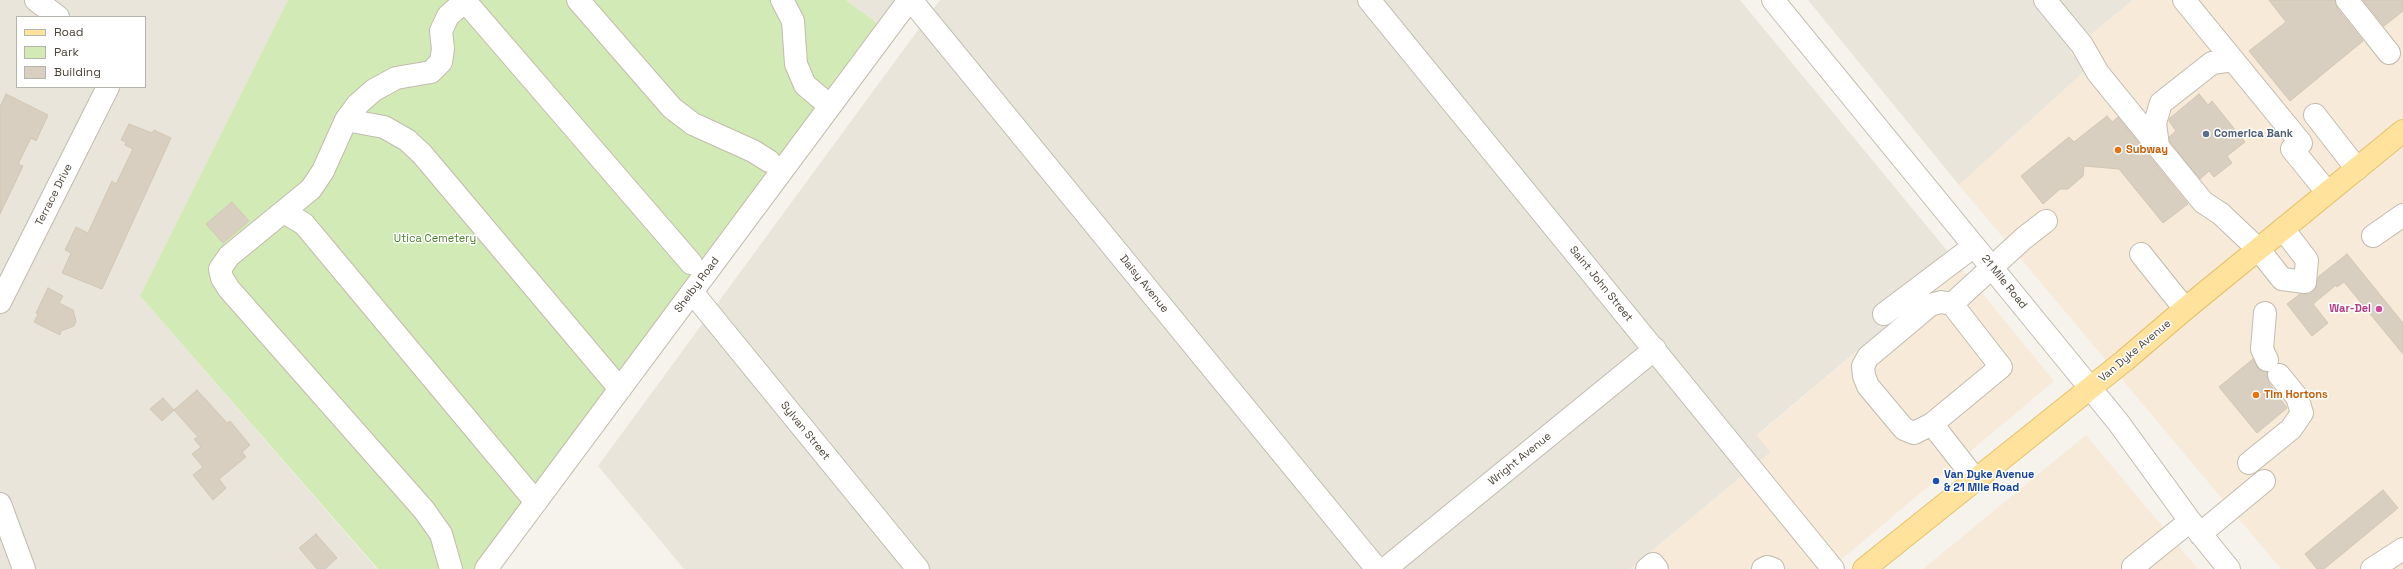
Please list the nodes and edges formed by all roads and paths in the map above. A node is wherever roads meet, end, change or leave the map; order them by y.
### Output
1 (36, 0) edge
2 (578, 0) edge
3 (782, 0) edge
4 (910, 0) edge
5 (1369, 0) edge
6 (1773, 0) edge
7 (2045, 0) edge
8 (2184, 0) edge
9 (2347, 0) edge
10 (465, 1) edge
11 (57, 16) edge
12 (2389, 53) dead end
13 (2233, 60) junction
14 (107, 88) edge
15 (830, 106) junction
16 (2315, 115) dead end
17 (346, 120) junction
18 (2403, 131) edge
19 (2158, 146) junction
20 (769, 161) dead end
21 (2357, 169) junction
22 (2327, 192) junction
23 (284, 212) junction
24 (2403, 215) edge
25 (2046, 221) dead end
26 (2283, 229) junction
27 (2373, 236) dead end
28 (1974, 246) junction
29 (2259, 250) junction
30 (2140, 254) dead end
31 (691, 263) dead end
32 (1994, 268) junction
33 (692, 292) junction
34 (0, 302) edge
35 (1952, 304) junction
36 (2185, 309) junction
37 (2264, 313) dead end
38 (1884, 314) dead end
39 (1655, 349) junction
40 (2091, 388) junction
41 (620, 389) junction
42 (1932, 424) junction
43 (2249, 463) dead end
44 (1975, 479) junction
45 (2264, 481) dead end
46 (536, 502) junction
47 (0, 504) edge
48 (2195, 527) junction
49 (2403, 549) edge
50 (444, 565) edge
51 (2134, 567) dead end
52 (24, 569) edge
53 (486, 569) edge
54 (918, 569) edge
55 (1377, 569) edge
56 (1385, 569) edge
57 (1647, 569) edge
58 (1657, 569) edge
59 (1763, 569) edge
60 (1773, 569) edge
61 (1833, 569) edge
62 (1864, 569) edge
63 (2229, 569) edge
64 (2372, 569) edge

1 - 11 street
2 - 20 street
3 - 15 street
4 - 15 street, Shelby Road
4 - 55 street, Daisy Avenue
5 - 39 street, Saint John Street
6 - 28 street, 21 Mile Road
7 - 19 street
8 - 13 street
9 - 12 street
10 - 17 street
10 - 31 street
13 - 19 street
13 - 22 street
14 - 34 street, Terrace Drive
15 - 33 street, Shelby Road
16 - 21 street
17 - 23 street
17 - 41 street
18 - 21 main road, Van Dyke Avenue
19 - 29 street
21 - 22 main road, Van Dyke Avenue
22 - 26 main road, Van Dyke Avenue
23 - 46 street
23 - 50 street
24 - 27 street
25 - 32 street
26 - 29 main road, Van Dyke Avenue
26 - 29 street
28 - 32 street, 21 Mile Road
28 - 38 street
29 - 36 main road, Van Dyke Avenue
30 - 36 street
32 - 35 street
32 - 40 street, 21 Mile Road
33 - 41 street, Shelby Road
33 - 54 street, Sylvan Street
35 - 42 street
35 - 42 street
36 - 40 main road, Van Dyke Avenue
37 - 43 street
39 - 56 street, Wright Avenue
39 - 61 street, Saint John Street
40 - 44 main road, Van Dyke Avenue
40 - 48 street, 21 Mile Road
41 - 46 street, Shelby Road
42 - 44 street
44 - 62 main road, Van Dyke Avenue
45 - 48 street
46 - 53 street, Shelby Road
47 - 52 street
48 - 51 street
48 - 63 street, 21 Mile Road
49 - 64 street
57 - 58 street
59 - 60 street

